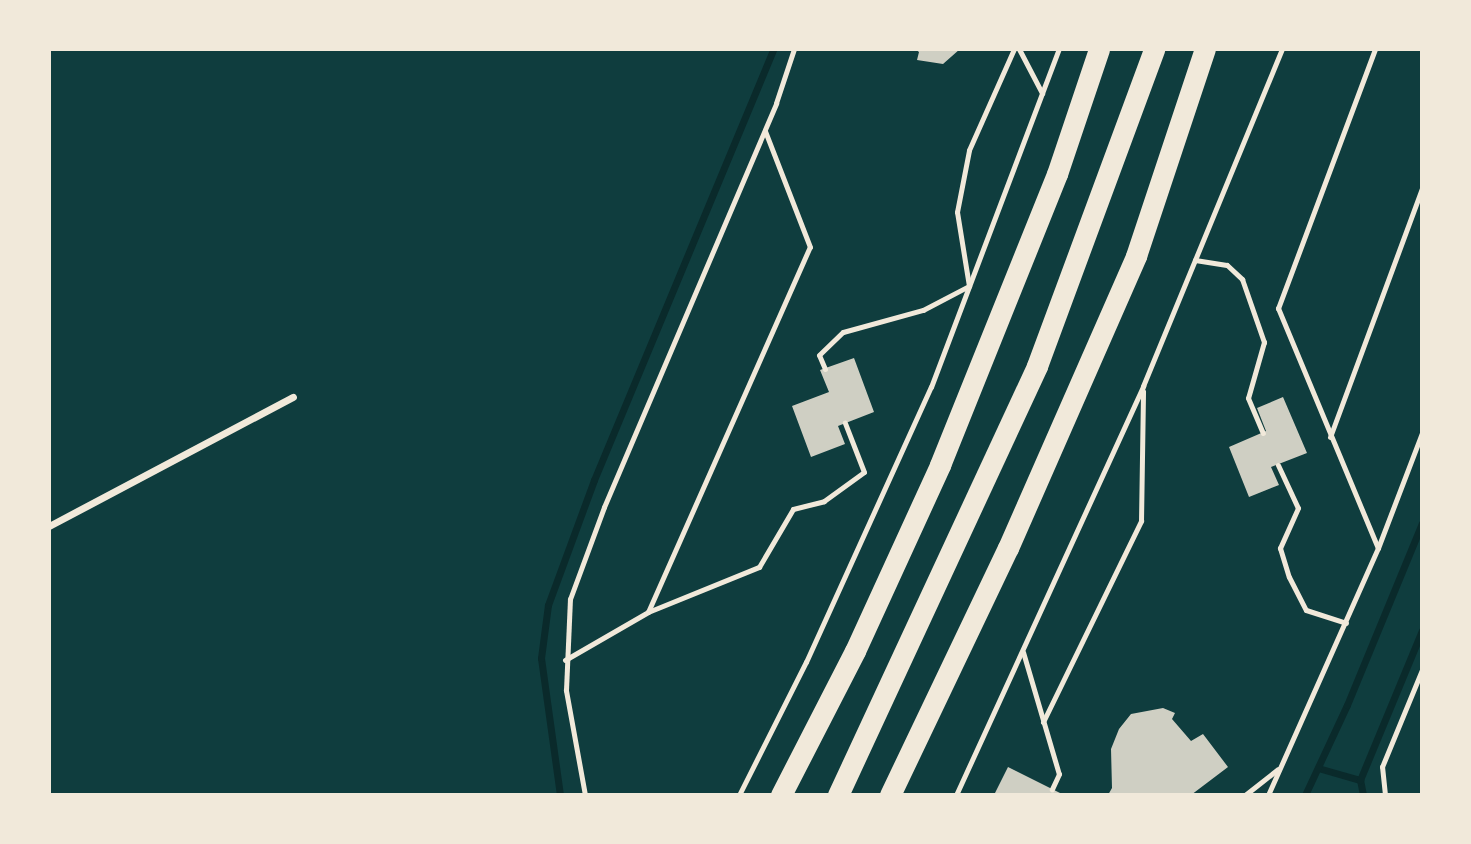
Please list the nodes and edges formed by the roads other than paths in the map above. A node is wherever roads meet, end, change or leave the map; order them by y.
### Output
1 (794, 49) edge
2 (1014, 49) edge
3 (1019, 49) edge
4 (1059, 49) edge
5 (1100, 49) edge
6 (1154, 49) edge
7 (1205, 49) edge
8 (1282, 49) edge
9 (1376, 49) edge
10 (1042, 93) junction
11 (765, 131) junction
12 (1422, 188) edge
13 (1195, 260) junction
14 (969, 286) junction
15 (825, 369) dead end
16 (1143, 386) junction
17 (293, 397) dead end
18 (845, 423) dead end
19 (1263, 433) dead end
20 (1422, 433) edge
21 (1330, 437) junction
22 (1278, 464) dead end
23 (51, 523) edge
24 (1378, 548) junction
25 (648, 612) junction
26 (1346, 623) junction
27 (1022, 650) junction
28 (565, 660) junction
29 (1043, 722) junction
30 (1282, 766) junction
31 (1052, 789) dead end
32 (585, 795) edge
33 (739, 795) edge
34 (781, 795) edge
35 (838, 795) edge
36 (890, 795) edge
37 (956, 795) edge
38 (1245, 795) edge
39 (1268, 795) edge

1 - 11 lane
2 - 14 lane
3 - 10 lane
4 - 10 lane
5 - 34 highway
6 - 35 highway
7 - 36 highway
8 - 13 lane
9 - 21 lane
10 - 14 lane
11 - 25 lane
11 - 28 lane
12 - 21 lane
13 - 16 lane
13 - 19 lane
14 - 15 lane
14 - 33 lane
16 - 27 lane
16 - 29 lane
17 - 23 street
18 - 25 lane
20 - 24 lane
21 - 24 lane
22 - 26 lane
24 - 26 lane
25 - 28 lane
26 - 30 lane
27 - 29 lane
27 - 37 lane
28 - 32 lane
29 - 31 lane
30 - 38 lane
30 - 39 lane

